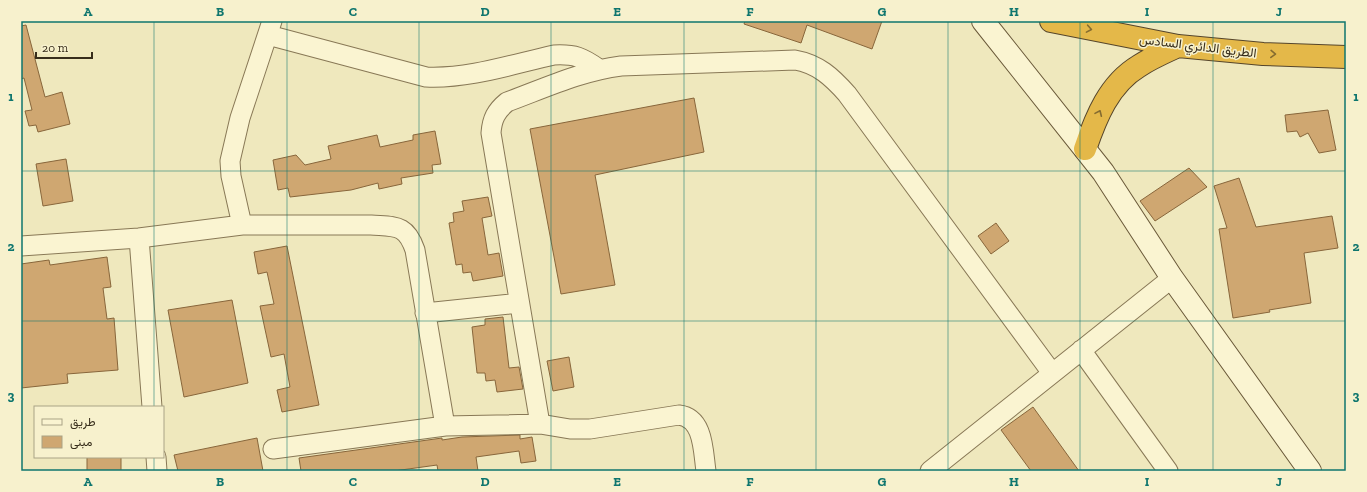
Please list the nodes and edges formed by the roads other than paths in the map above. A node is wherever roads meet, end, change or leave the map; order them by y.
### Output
1 (983, 21) edge
2 (1051, 21) edge
3 (270, 28) edge
4 (1178, 46) junction
5 (1346, 57) edge
6 (599, 69) junction
7 (1085, 149) junction
8 (242, 225) junction
9 (140, 238) junction
10 (21, 246) edge
11 (1172, 278) junction
12 (519, 303) junction
13 (425, 313) junction
14 (1081, 350) junction
15 (1052, 373) junction
16 (152, 406) edge
17 (540, 424) junction
18 (445, 426) junction
19 (273, 448) dead end
20 (156, 458) edge
21 (156, 471) edge
22 (706, 471) edge
23 (930, 471) edge
24 (1168, 471) edge
25 (1310, 471) edge

1 - 7 street
2 -> 4 highway, الطريق الدائري السادس
3 - 6 street
3 - 8 street
4 -> 5 highway, الطريق الدائري السادس
7 -> 4 highway
6 - 12 street
6 - 15 street
7 - 11 street
8 - 9 street
8 - 13 street
9 - 10 street
9 - 16 street
11 - 14 street
11 - 25 street
12 - 13 street
12 - 17 street
13 - 18 street
14 - 15 street
14 - 24 street
15 - 23 street
17 - 18 street
17 - 22 street
18 - 19 street
20 - 21 street

